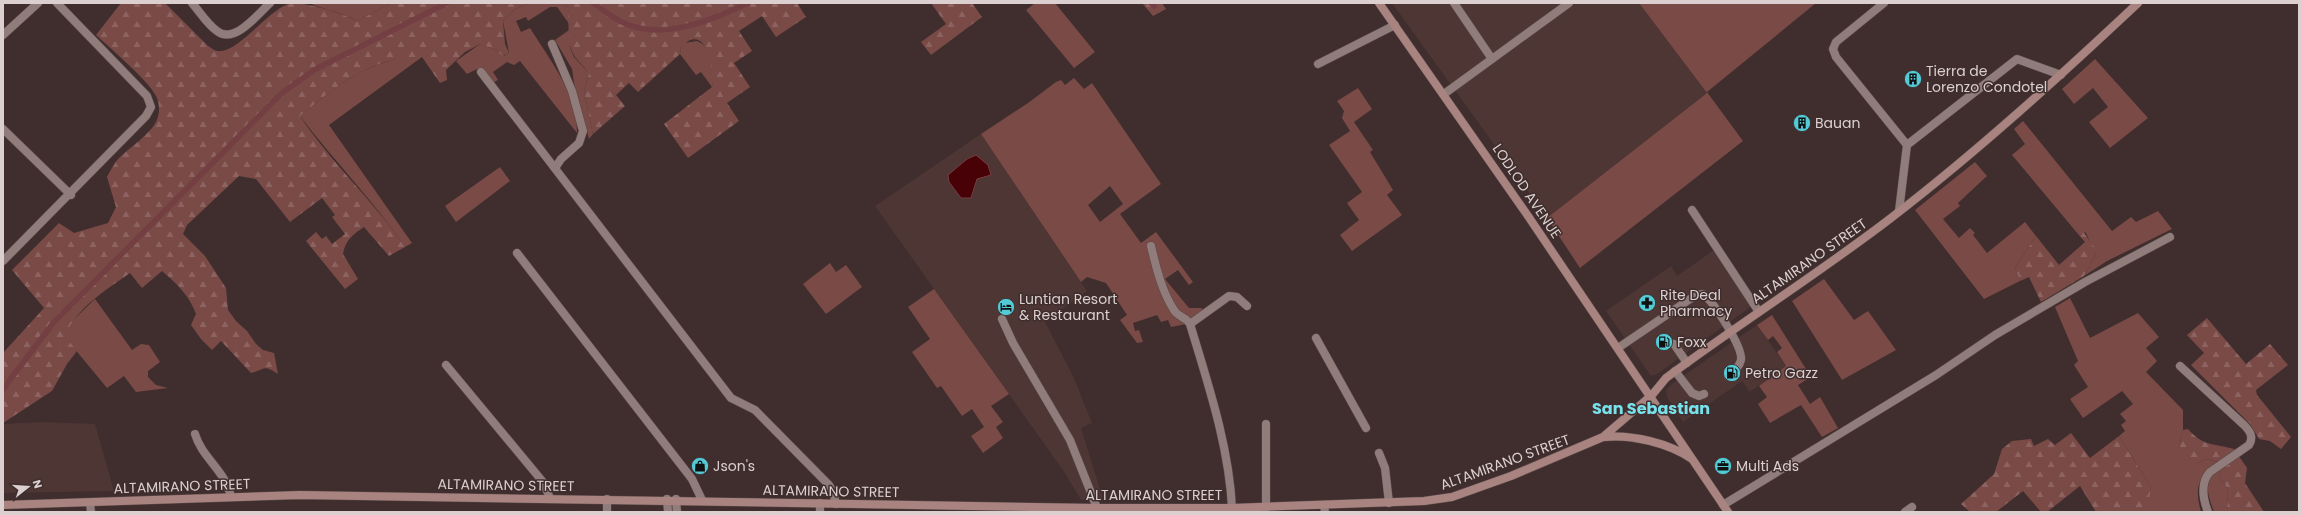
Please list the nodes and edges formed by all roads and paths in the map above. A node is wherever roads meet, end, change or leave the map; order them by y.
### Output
1 (38, 3) edge
2 (57, 3) edge
3 (192, 3) edge
4 (270, 3) edge
5 (1379, 3) edge
6 (1454, 3) edge
7 (1569, 3) edge
8 (1884, 3) edge
9 (2138, 3) edge
10 (1395, 25) junction
11 (3, 35) edge
12 (552, 44) dead end
13 (1492, 59) junction
14 (1318, 64) dead end
15 (481, 72) dead end
16 (2061, 75) junction
17 (1444, 94) junction
18 (3, 129) edge
19 (1907, 145) junction
20 (555, 168) junction
21 (71, 195) junction
22 (1692, 210) dead end
23 (1899, 211) junction
24 (2170, 237) dead end
25 (1151, 246) dead end
26 (517, 253) dead end
27 (3, 261) edge
28 (1247, 306) dead end
29 (1759, 312) junction
30 (1002, 319) dead end
31 (1190, 324) junction
32 (1730, 332) junction
33 (1316, 338) dead end
34 (1674, 344) dead end
35 (1618, 348) junction
36 (1687, 363) junction
37 (446, 365) dead end
38 (2180, 366) dead end
39 (1675, 371) junction
40 (1728, 376) dead end
41 (1704, 394) dead end
42 (1651, 396) junction
43 (1266, 424) dead end
44 (1366, 428) dead end
45 (195, 434) dead end
46 (1603, 437) junction
47 (1379, 453) dead end
48 (1696, 464) junction
49 (231, 496) junction
50 (550, 498) junction
51 (607, 499) junction
52 (667, 499) junction
53 (676, 500) junction
54 (702, 500) junction
55 (90, 503) junction
56 (1388, 503) junction
57 (836, 504) junction
58 (3, 505) edge
59 (1723, 505) junction
60 (1912, 506) dead end
61 (1266, 507) junction
62 (820, 508) edge
63 (1097, 508) junction
64 (1232, 508) junction
65 (1324, 509) edge
66 (966, 510) edge
67 (1219, 510) edge
68 (91, 512) edge
69 (607, 512) edge
70 (668, 512) edge
71 (677, 512) edge
72 (1728, 512) edge
73 (1905, 512) edge
74 (2208, 512) edge

1 - 11 street
2 - 21 street
3 - 4 street
5 - 10 main road, LODLOD AVENUE
6 - 13 street
7 - 13 street
8 - 19 street
9 - 16 main road, ALTAMIRANO STREET
10 - 14 street
10 - 17 main road, LODLOD AVENUE
12 - 20 street
13 - 17 street
15 - 20 street
16 - 19 street
16 - 23 main road, ALTAMIRANO STREET
17 - 35 main road, LODLOD AVENUE
18 - 21 street
19 - 23 street
20 - 57 street
21 - 27 street
22 - 29 street
23 - 29 main road, ALTAMIRANO STREET
24 - 59 street
25 - 31 street
26 - 54 street
28 - 31 street
29 - 32 main road, ALTAMIRANO STREET
30 - 63 street
31 - 64 street
32 - 35 street
32 - 36 main road, ALTAMIRANO STREET
32 - 40 street
33 - 44 street
34 - 36 street
35 - 42 main road, LODLOD AVENUE
36 - 39 main road, ALTAMIRANO STREET
37 - 50 street
38 - 74 street
39 - 41 street
39 - 42 main road, ALTAMIRANO STREET
42 - 46 main road, ALTAMIRANO STREET
42 - 48 main road, LODLOD AVENUE
43 - 61 street
45 - 49 street
46 - 48 main road
46 - 56 main road, ALTAMIRANO STREET
47 - 56 street
48 - 59 main road, LODLOD AVENUE
49 - 50 main road, ALTAMIRANO STREET
49 - 55 main road, ALTAMIRANO STREET
50 - 51 main road, ALTAMIRANO STREET
51 - 52 main road, ALTAMIRANO STREET
51 - 69 street
52 - 53 main road, ALTAMIRANO STREET
52 - 70 street
53 - 54 main road, ALTAMIRANO STREET
53 - 71 street
54 - 62 main road, ALTAMIRANO STREET
55 - 58 main road, ALTAMIRANO STREET
55 - 68 street
56 - 65 main road, ALTAMIRANO STREET
57 - 62 main road, ALTAMIRANO STREET
57 - 66 main road, ALTAMIRANO STREET
59 - 72 main road, LODLOD AVENUE
60 - 73 street
61 - 64 main road, ALTAMIRANO STREET
61 - 65 main road, ALTAMIRANO STREET
63 - 66 main road, ALTAMIRANO STREET
63 - 67 main road, ALTAMIRANO STREET
64 - 67 main road, ALTAMIRANO STREET

